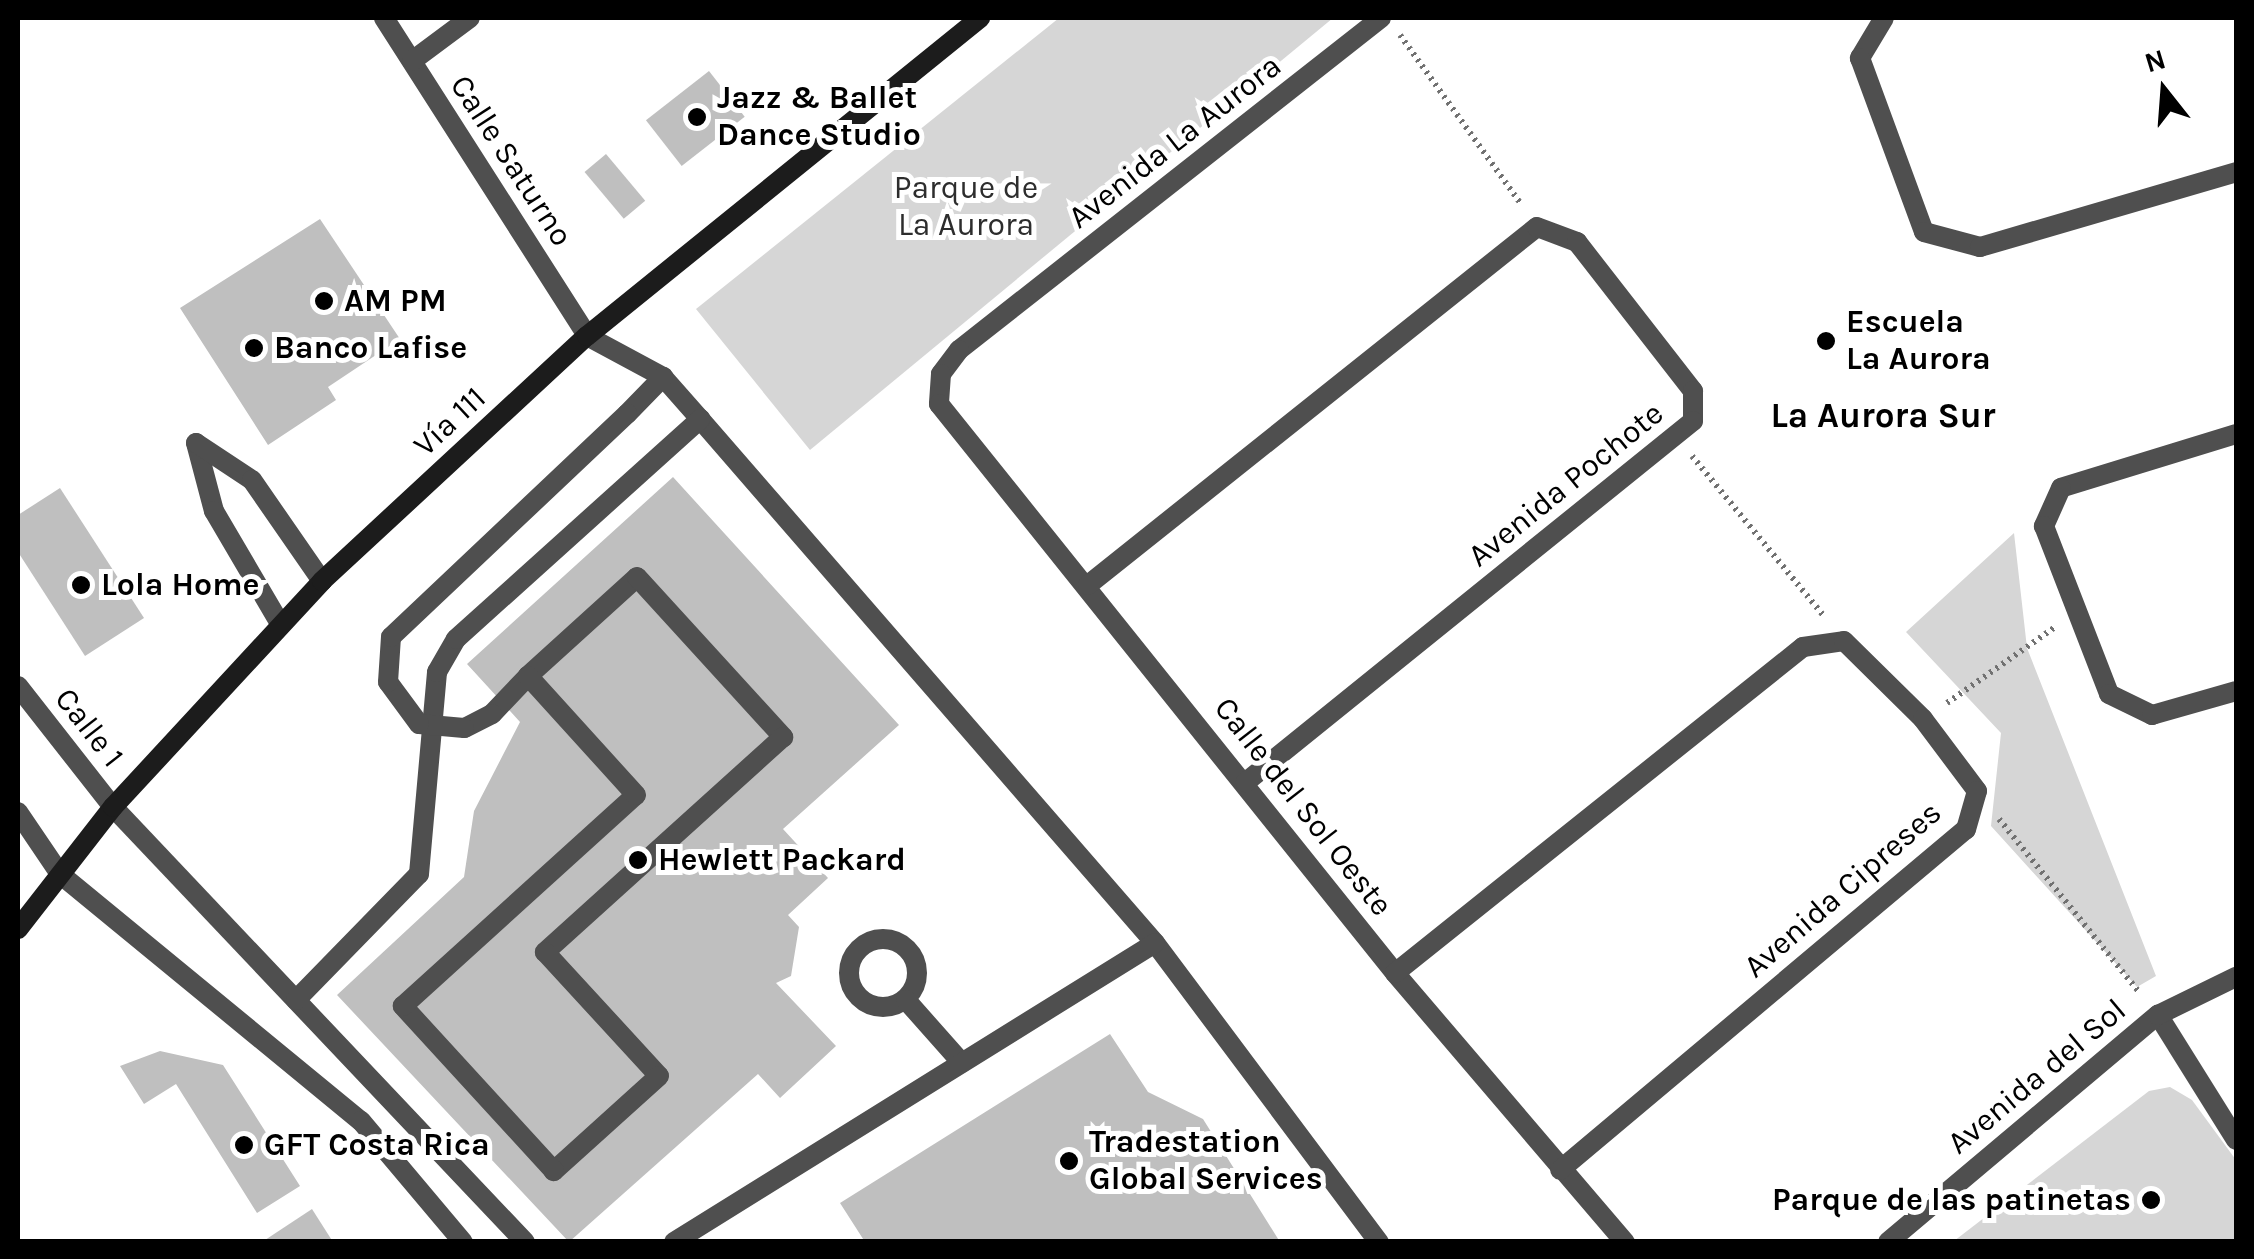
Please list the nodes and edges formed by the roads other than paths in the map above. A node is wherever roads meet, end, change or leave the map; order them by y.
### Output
1 (384, 18) edge
2 (470, 18) edge
3 (980, 18) edge
4 (1384, 18) edge
5 (1884, 18) edge
6 (412, 61) junction
7 (2236, 172) edge
8 (587, 336) junction
9 (663, 377) junction
10 (939, 404) joint
11 (700, 419) junction
12 (2236, 434) edge
13 (322, 581) junction
14 (1088, 585) junction
15 (281, 625) junction
16 (528, 676) junction
17 (18, 687) edge
18 (2236, 690) edge
19 (1246, 782) junction
20 (113, 808) junction
21 (18, 812) edge
22 (60, 874) junction
23 (18, 929) edge
24 (1155, 943) junction
25 (1396, 973) junction
26 (2236, 977) edge
27 (296, 1000) junction
28 (906, 1000) dead end
29 (2158, 1015) junction
30 (962, 1063) junction
31 (2236, 1140) edge
32 (1560, 1170) junction
33 (463, 1242) edge
34 (525, 1242) edge
35 (674, 1242) edge
36 (1379, 1242) edge
37 (1625, 1242) edge
38 (1888, 1242) edge

1 - 6 street, Calle Saturno
2 - 6 street
3 - 8 main road, Vía 111
4 - 10 street, Avenida La Aurora
5 - 7 street
6 - 8 street, Calle Saturno
8 - 9 street
8 - 13 main road, Vía 111
9 - 11 street
9 - 16 street, bridge
10 - 14 street, Calle del Sol Oeste
11 - 24 street
11 - 27 street
12 - 18 street
13 - 15 main road, Vía 111
13 - 15 street
14 - 19 street, Calle del Sol Oeste
14 - 19 street, Avenida Pochote
15 - 20 main road, Vía 111
16 - 16 street
17 - 20 street, Calle 1
19 - 25 street, Calle del Sol Oeste
20 - 22 main road, Vía 111
20 - 27 street, Calle 1
21 - 22 street
22 - 23 main road, Vía 111
22 - 33 street
24 - 30 street
24 - 36 street
25 - 32 street, Calle del Sol Oeste
25 - 32 street, Avenida Cipreses
26 - 29 street, Avenida del Sol
27 - 34 street, Calle 1
28 - 30 street
29 - 31 street
29 - 38 street, Avenida del Sol
30 - 35 street
32 - 37 street, Calle del Sol Oeste

